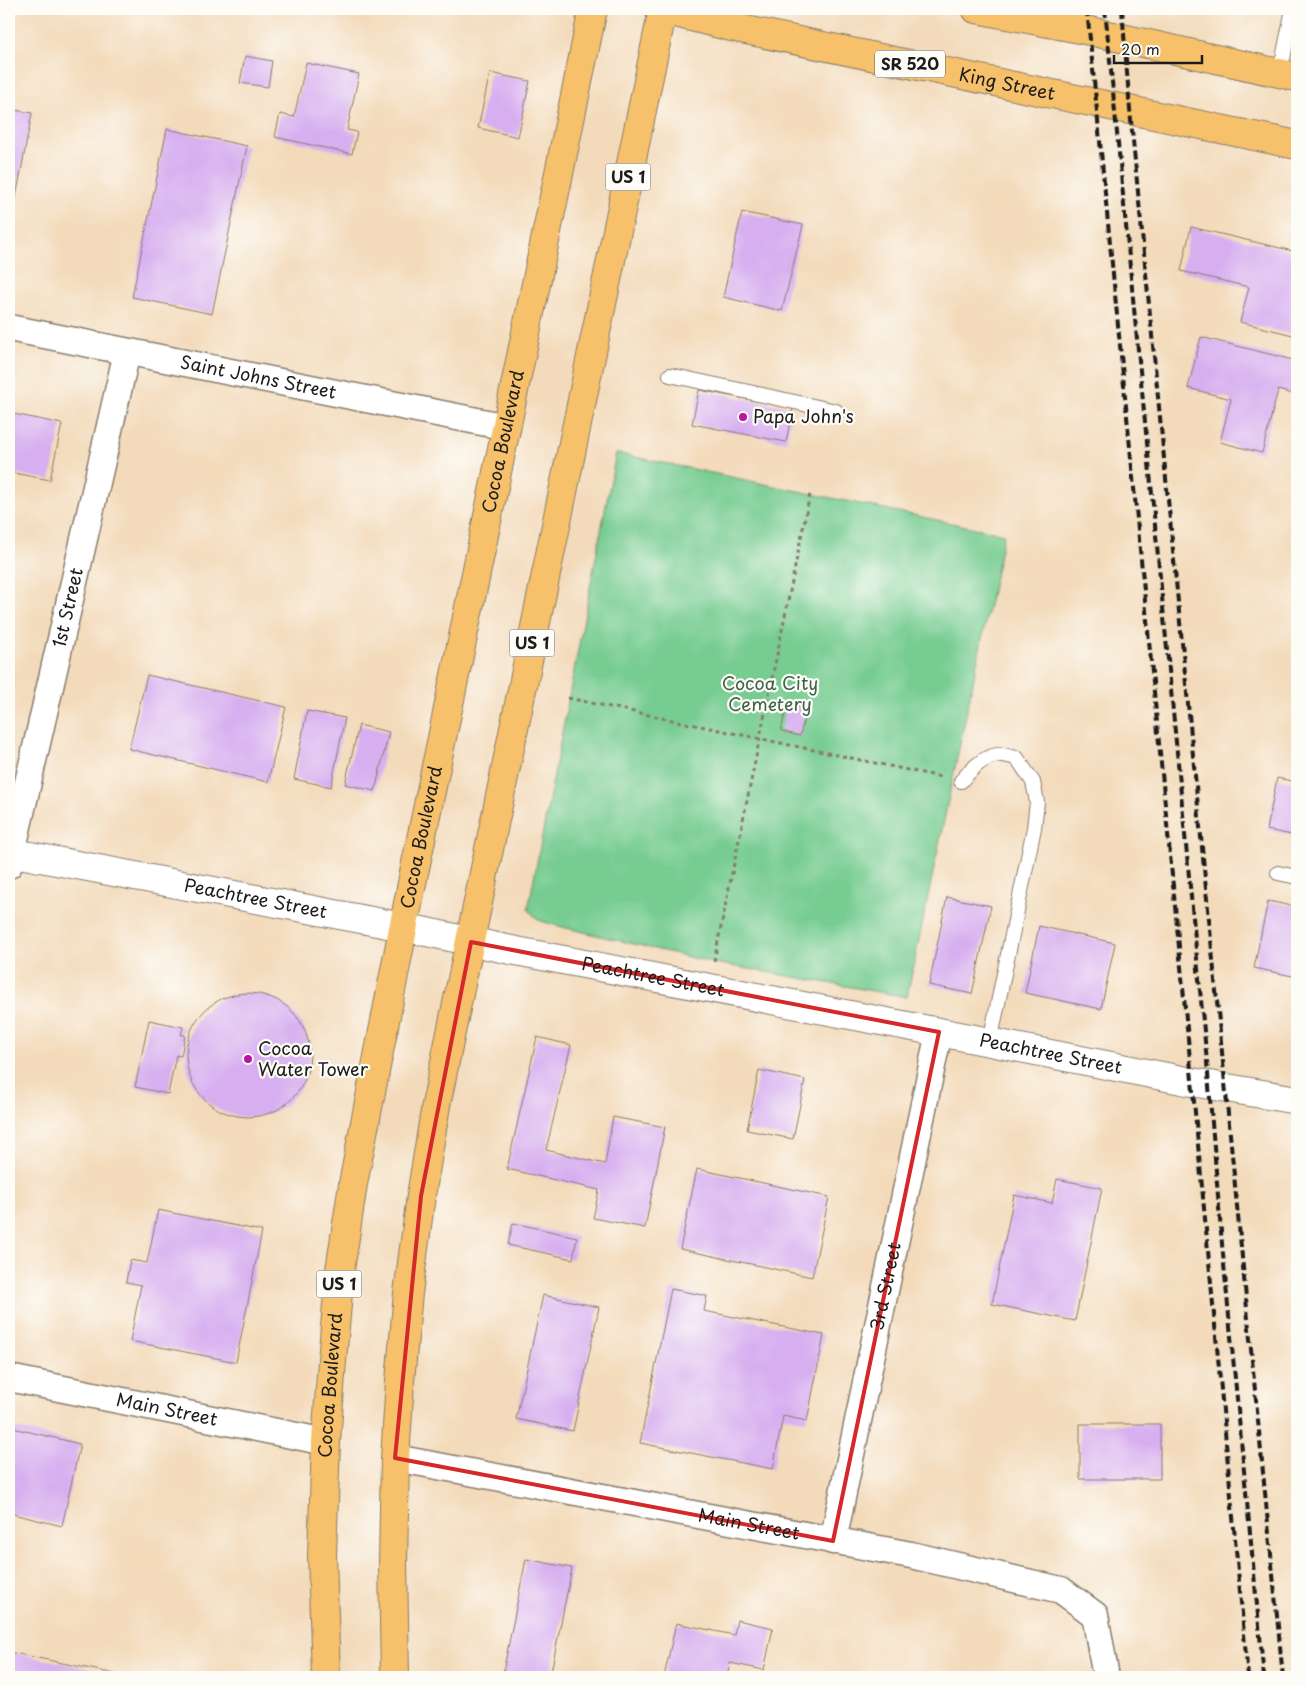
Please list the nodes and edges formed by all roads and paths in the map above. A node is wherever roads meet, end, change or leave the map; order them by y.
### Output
1 (593, 9) edge
2 (662, 9) edge
3 (976, 9) edge
4 (1293, 9) edge
5 (1288, 75) edge
6 (1297, 145) edge
7 (9, 328) edge
8 (127, 352) junction
9 (670, 375) dead end
10 (836, 412) dead end
11 (507, 427) junction
12 (810, 494) dead end
13 (568, 698) dead end
14 (760, 738) junction
15 (961, 781) joint
16 (10, 857) edge
17 (1278, 873) dead end
18 (1297, 877) edge
19 (403, 927) junction
20 (471, 942) junction
21 (709, 988) junction
22 (939, 1032) junction
23 (990, 1042) junction
24 (1297, 1100) edge
25 (9, 1378) edge
26 (326, 1442) junction
27 (395, 1458) junction
28 (833, 1540) junction
29 (326, 1677) edge
30 (395, 1677) edge
31 (1106, 1677) edge

1 - 11 main road, Cocoa Boulevard / US 1
2 - 6 main road, King Street / SR 520
2 - 20 main road, US 1
3 - 5 main road
4 - 5 lane
7 - 8 street, Saint Johns Street
8 - 11 street, Saint Johns Street
8 - 16 street, 1st Street
9 - 10 lane
11 - 19 main road, Cocoa Boulevard / US 1
12 - 14 path
13 - 14 path
14 - 15 path
14 - 21 path
15 - 23 lane
16 - 19 street, Peachtree Street
17 - 18 lane
19 - 20 street, Peachtree Street
19 - 26 main road, Cocoa Boulevard / US 1
20 - 21 street, Peachtree Street
20 - 27 main road, US 1
21 - 22 street, Peachtree Street
22 - 23 street, Peachtree Street
22 - 28 street, 3rd Street
23 - 24 street, Peachtree Street
25 - 26 street, Main Street
26 - 29 main road, Cocoa Boulevard / US 1
27 - 28 street, Main Street
27 - 30 main road, US 1
28 - 31 street, Main Street

